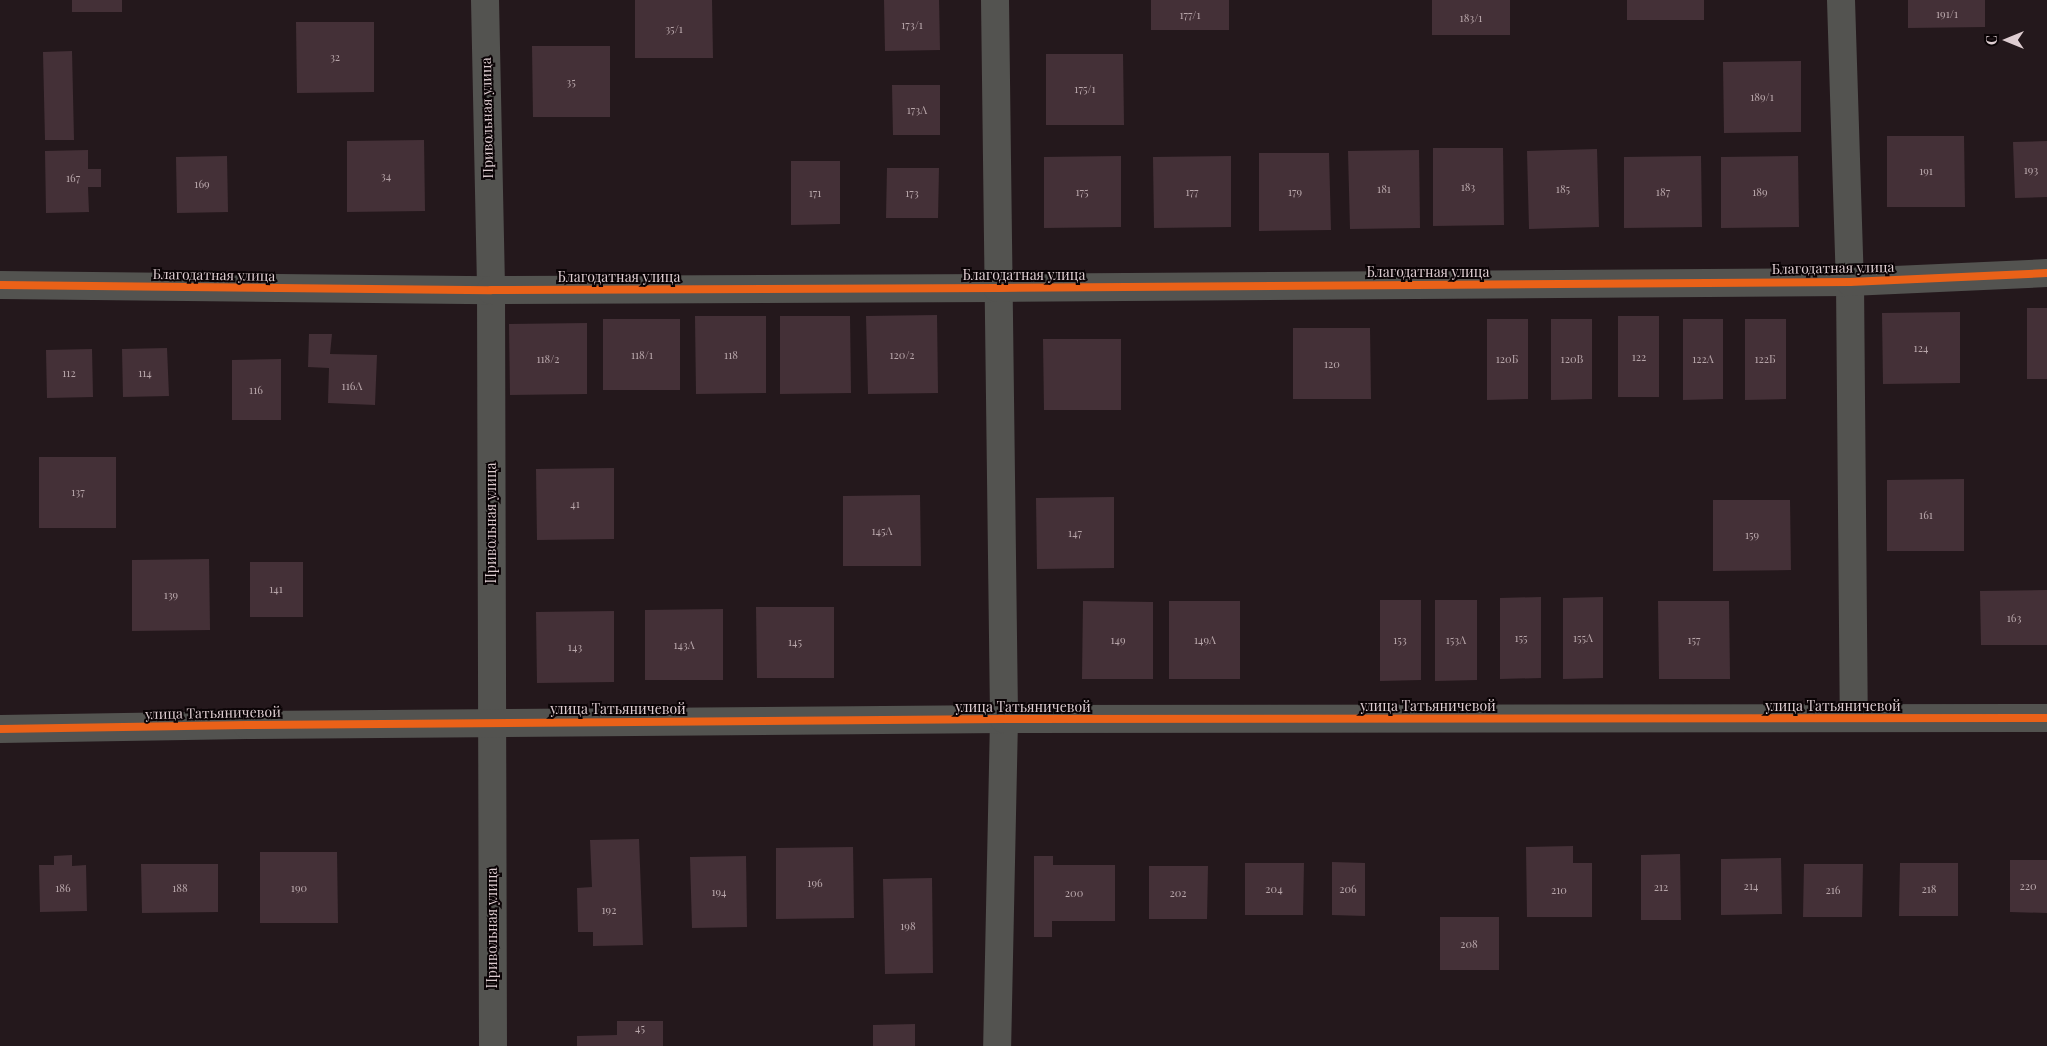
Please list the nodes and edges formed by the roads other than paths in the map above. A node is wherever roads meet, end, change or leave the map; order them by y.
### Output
1 (485, 0) edge
2 (995, 0) edge
3 (1841, 0) edge
4 (2047, 273) edge
5 (1850, 282) junction
6 (0, 285) edge
7 (997, 288) junction
8 (491, 290) junction
9 (1854, 718) junction
10 (2047, 718) edge
11 (1004, 719) junction
12 (491, 723) junction
13 (0, 729) edge
14 (493, 1046) edge
15 (997, 1046) edge

1 - 8 street, Привольная улица
2 - 7 street
3 - 5 street
4 - 5 street, Благодатная улица
5 - 7 street, Благодатная улица
5 - 9 street
6 - 8 street, Благодатная улица
7 - 8 street, Благодатная улица
7 - 11 street
8 - 12 street, Привольная улица
9 - 10 street, улица Татьяничевой
9 - 11 street, улица Татьяничевой
11 - 12 street, улица Татьяничевой
11 - 15 street
12 - 13 street, улица Татьяничевой
12 - 14 street, Привольная улица

